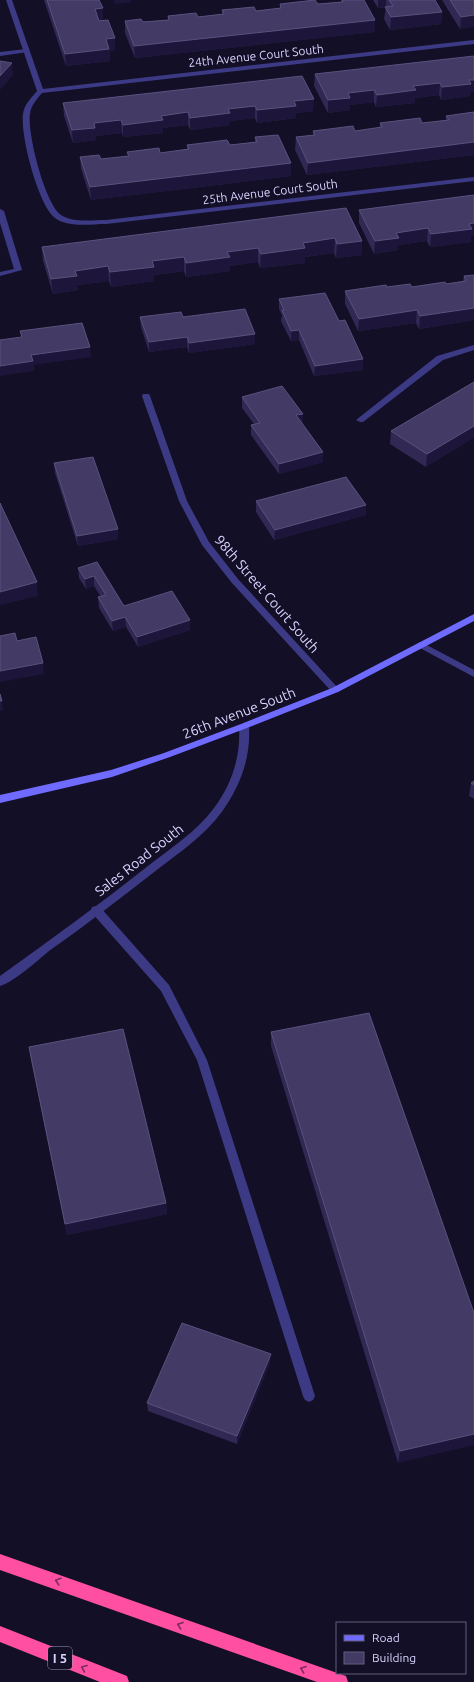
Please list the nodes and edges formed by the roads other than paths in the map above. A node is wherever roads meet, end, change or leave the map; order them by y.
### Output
1 (9, 0) edge
2 (474, 42) edge
3 (26, 51) junction
4 (0, 54) edge
5 (40, 92) junction
6 (474, 179) edge
7 (0, 211) edge
8 (0, 274) edge
9 (474, 347) edge
10 (146, 396) dead end
11 (360, 420) dead end
12 (474, 617) edge
13 (421, 645) junction
14 (474, 674) edge
15 (335, 690) junction
16 (244, 726) junction
17 (0, 799) edge
18 (96, 910) junction
19 (0, 982) edge
20 (309, 1396) dead end
21 (0, 1562) edge
22 (0, 1634) edge
23 (121, 1682) edge
24 (340, 1682) edge

1 - 3 street
2 - 5 street, 24th Avenue Court South
3 - 4 street
3 - 5 street
5 - 6 street, 25th Avenue Court South
7 - 8 street
9 - 11 street
10 - 15 street, 98th Street Court South
12 - 13 street, 26th Avenue South
13 - 14 street
13 - 15 street, 26th Avenue South
15 - 16 street, 26th Avenue South
16 - 17 street, 26th Avenue South
16 - 18 street, Sales Road South
18 - 19 street, Sales Road South
18 - 20 street
24 -> 21 highway
23 -> 22 highway, I 5

